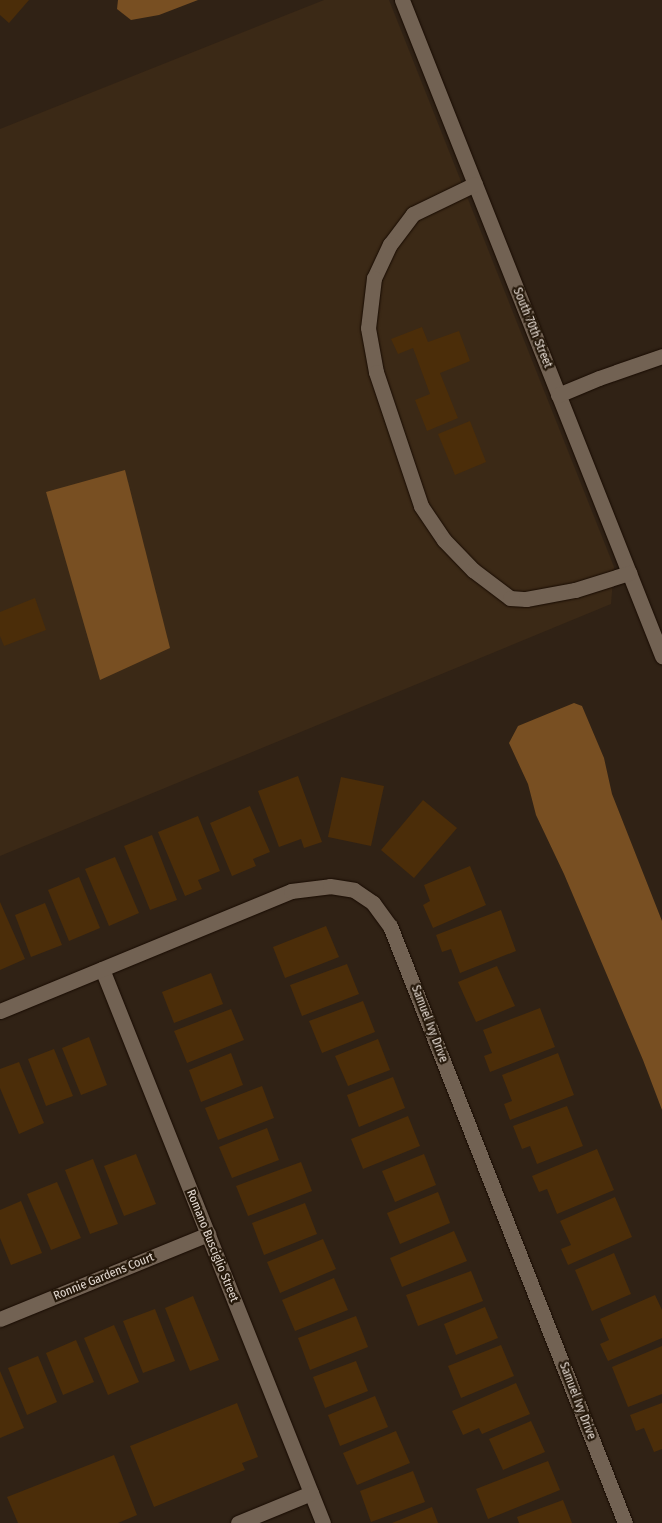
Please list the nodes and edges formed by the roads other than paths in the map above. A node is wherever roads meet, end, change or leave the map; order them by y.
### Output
1 (402, 0) edge
2 (475, 184) junction
3 (662, 356) edge
4 (558, 395) junction
5 (629, 573) junction
6 (662, 656) edge
7 (102, 969) junction
8 (0, 1011) edge
9 (208, 1234) junction
10 (0, 1319) edge
11 (311, 1493) junction
12 (238, 1523) edge
13 (323, 1523) edge
14 (625, 1523) edge

1 - 2 street, South 70th Street
2 - 4 street, South 70th Street
2 - 5 street
3 - 4 street
4 - 5 street, South 70th Street
5 - 6 street, South 70th Street
7 - 8 street, Samuel Ivy Drive
7 - 9 street, Romano Busciglio Street
7 - 14 street, Samuel Ivy Drive
9 - 10 street, Ronnie Gardens Court
9 - 11 street, Romano Busciglio Street
11 - 12 street
11 - 13 street, Romano Busciglio Street

